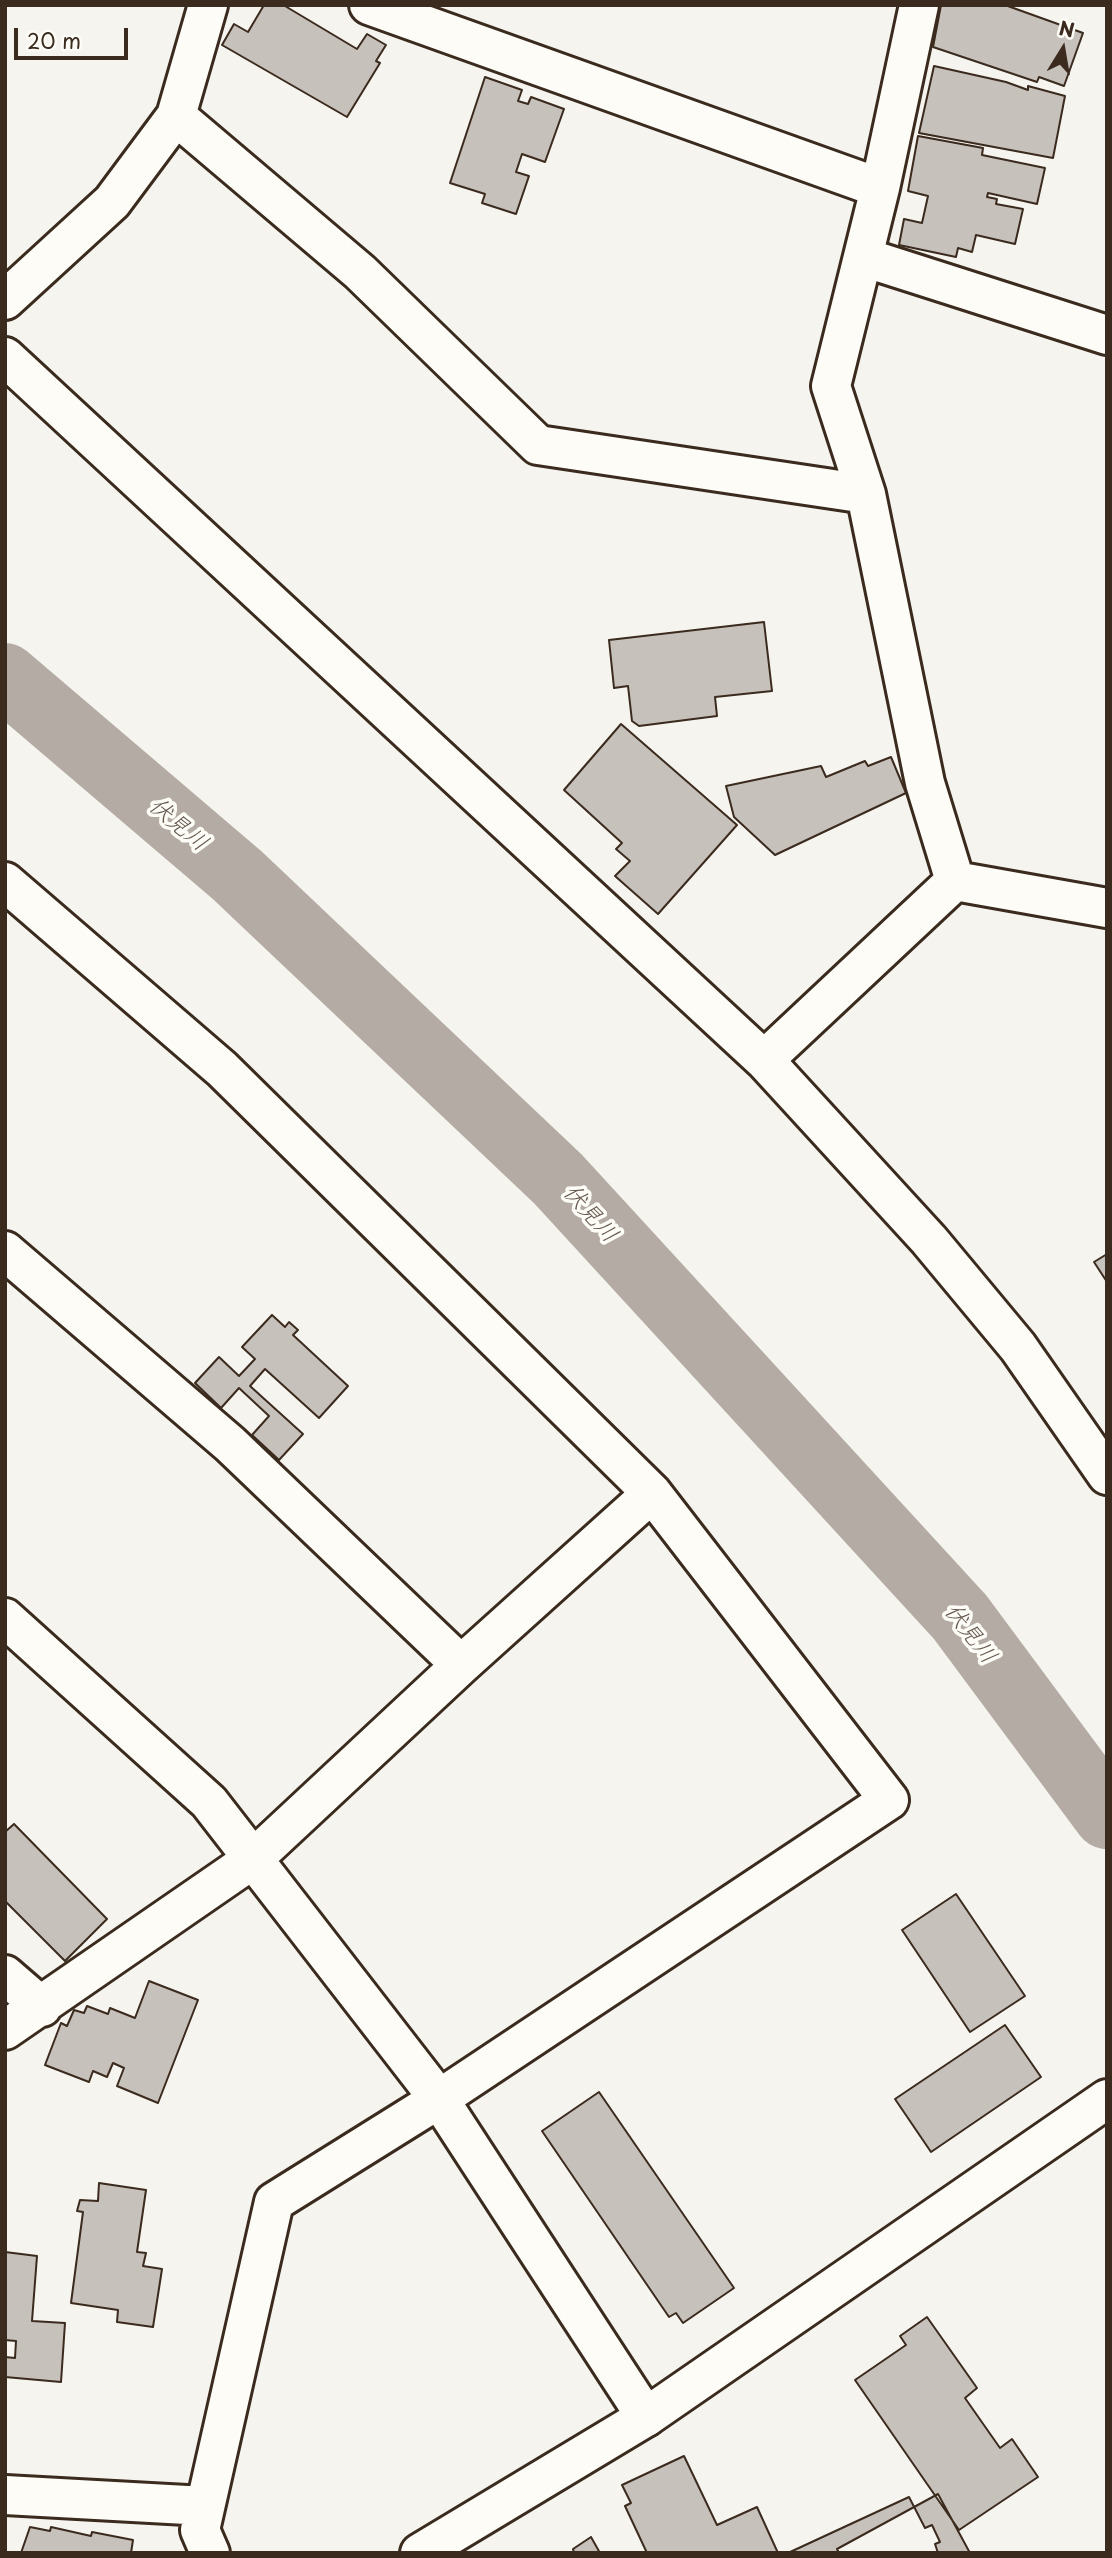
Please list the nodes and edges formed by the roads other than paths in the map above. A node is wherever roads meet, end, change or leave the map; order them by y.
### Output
1 (208, 5) edge
2 (369, 5) edge
3 (919, 5) edge
4 (176, 116) junction
5 (880, 188) junction
6 (863, 257) junction
7 (5, 300) edge
8 (1107, 335) edge
9 (5, 357) edge
10 (866, 494) junction
11 (955, 881) junction
12 (5, 882) edge
13 (1107, 908) edge
14 (764, 1060) junction
15 (5, 1251) edge
16 (1107, 1475) edge
17 (652, 1493) junction
18 (5, 1618) edge
19 (461, 1665) junction
20 (253, 1859) junction
21 (5, 1975) edge
22 (42, 2007) junction
23 (5, 2031) edge
24 (439, 2099) junction
25 (1107, 2099) edge
26 (646, 2417) junction
27 (5, 2495) edge
28 (205, 2506) junction
29 (210, 2553) edge
30 (420, 2553) edge

1 - 4 street
2 - 5 street
3 - 5 street
4 - 7 street
4 - 10 street
5 - 6 street
6 - 8 street
6 - 10 street
9 - 14 street
10 - 11 street
11 - 13 street
11 - 14 street
12 - 17 street
14 - 16 street
15 - 19 street
17 - 19 street
17 - 24 street
18 - 20 street
19 - 20 street
20 - 22 street
20 - 24 street
21 - 22 street
22 - 23 street
24 - 26 street
24 - 28 street
25 - 26 street
26 - 30 street
27 - 28 street
28 - 29 street

